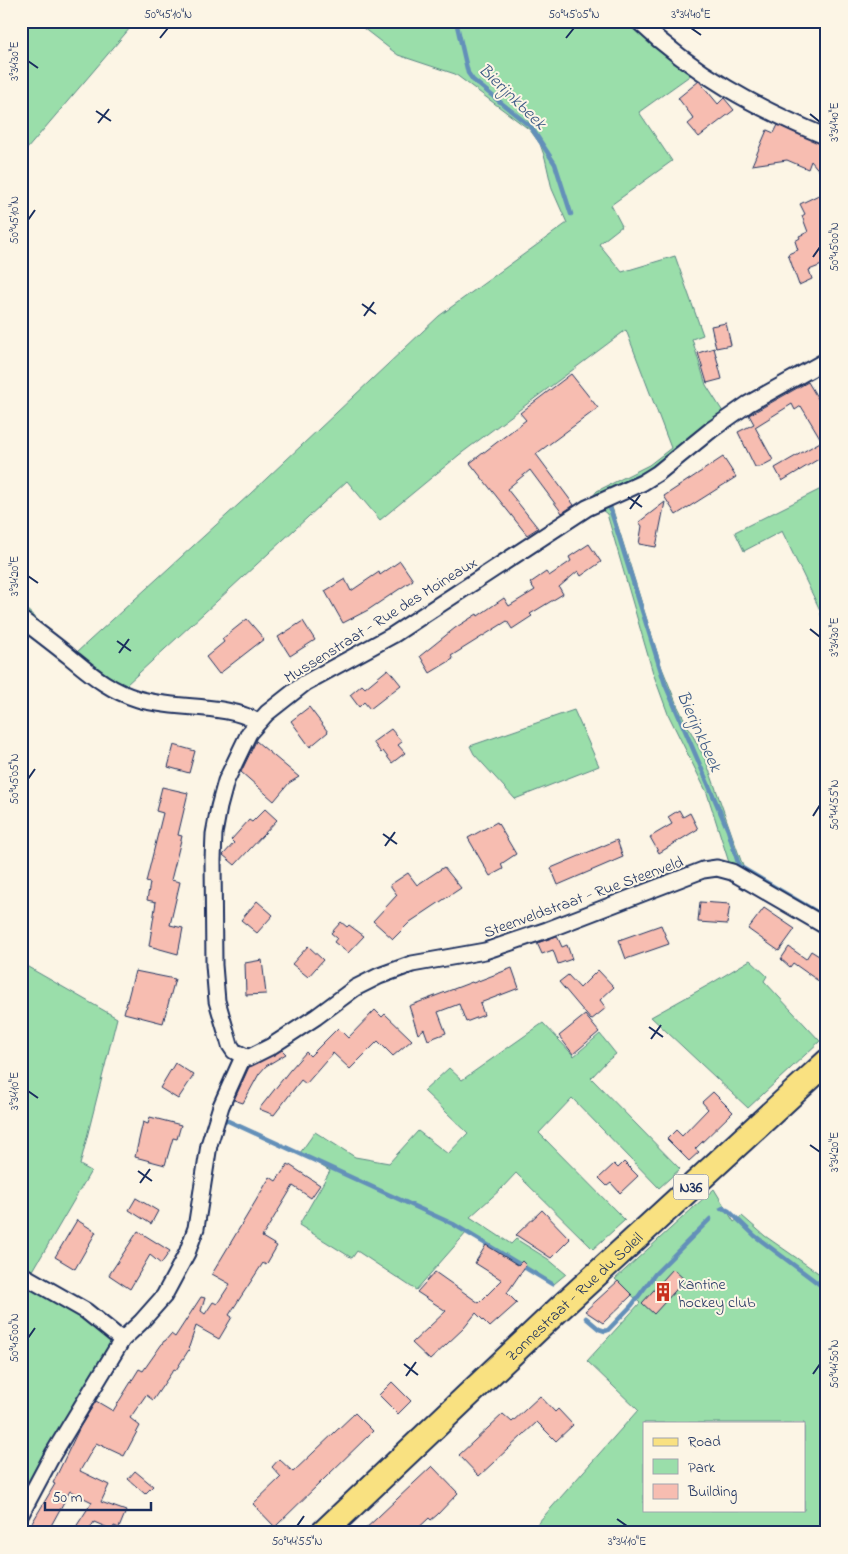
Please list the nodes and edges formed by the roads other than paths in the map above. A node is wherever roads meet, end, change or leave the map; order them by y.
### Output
1 (638, 21) edge
2 (827, 137) edge
3 (827, 360) edge
4 (21, 619) edge
5 (258, 722) junction
6 (827, 927) edge
7 (243, 1057) junction
8 (827, 1062) edge
9 (21, 1274) edge
10 (122, 1340) junction
11 (21, 1514) edge
12 (324, 1533) edge

1 - 2 street
3 - 5 street, Mussenstraat - Rue des Moineaux
4 - 5 street
5 - 7 street, Mussenstraat - Rue des Moineaux
6 - 7 street, Steenveldstraat - Rue Steenveld
7 - 10 street
8 - 12 main road, Zonnestraat - Rue du Soleil / N36
9 - 10 street
10 - 11 street

